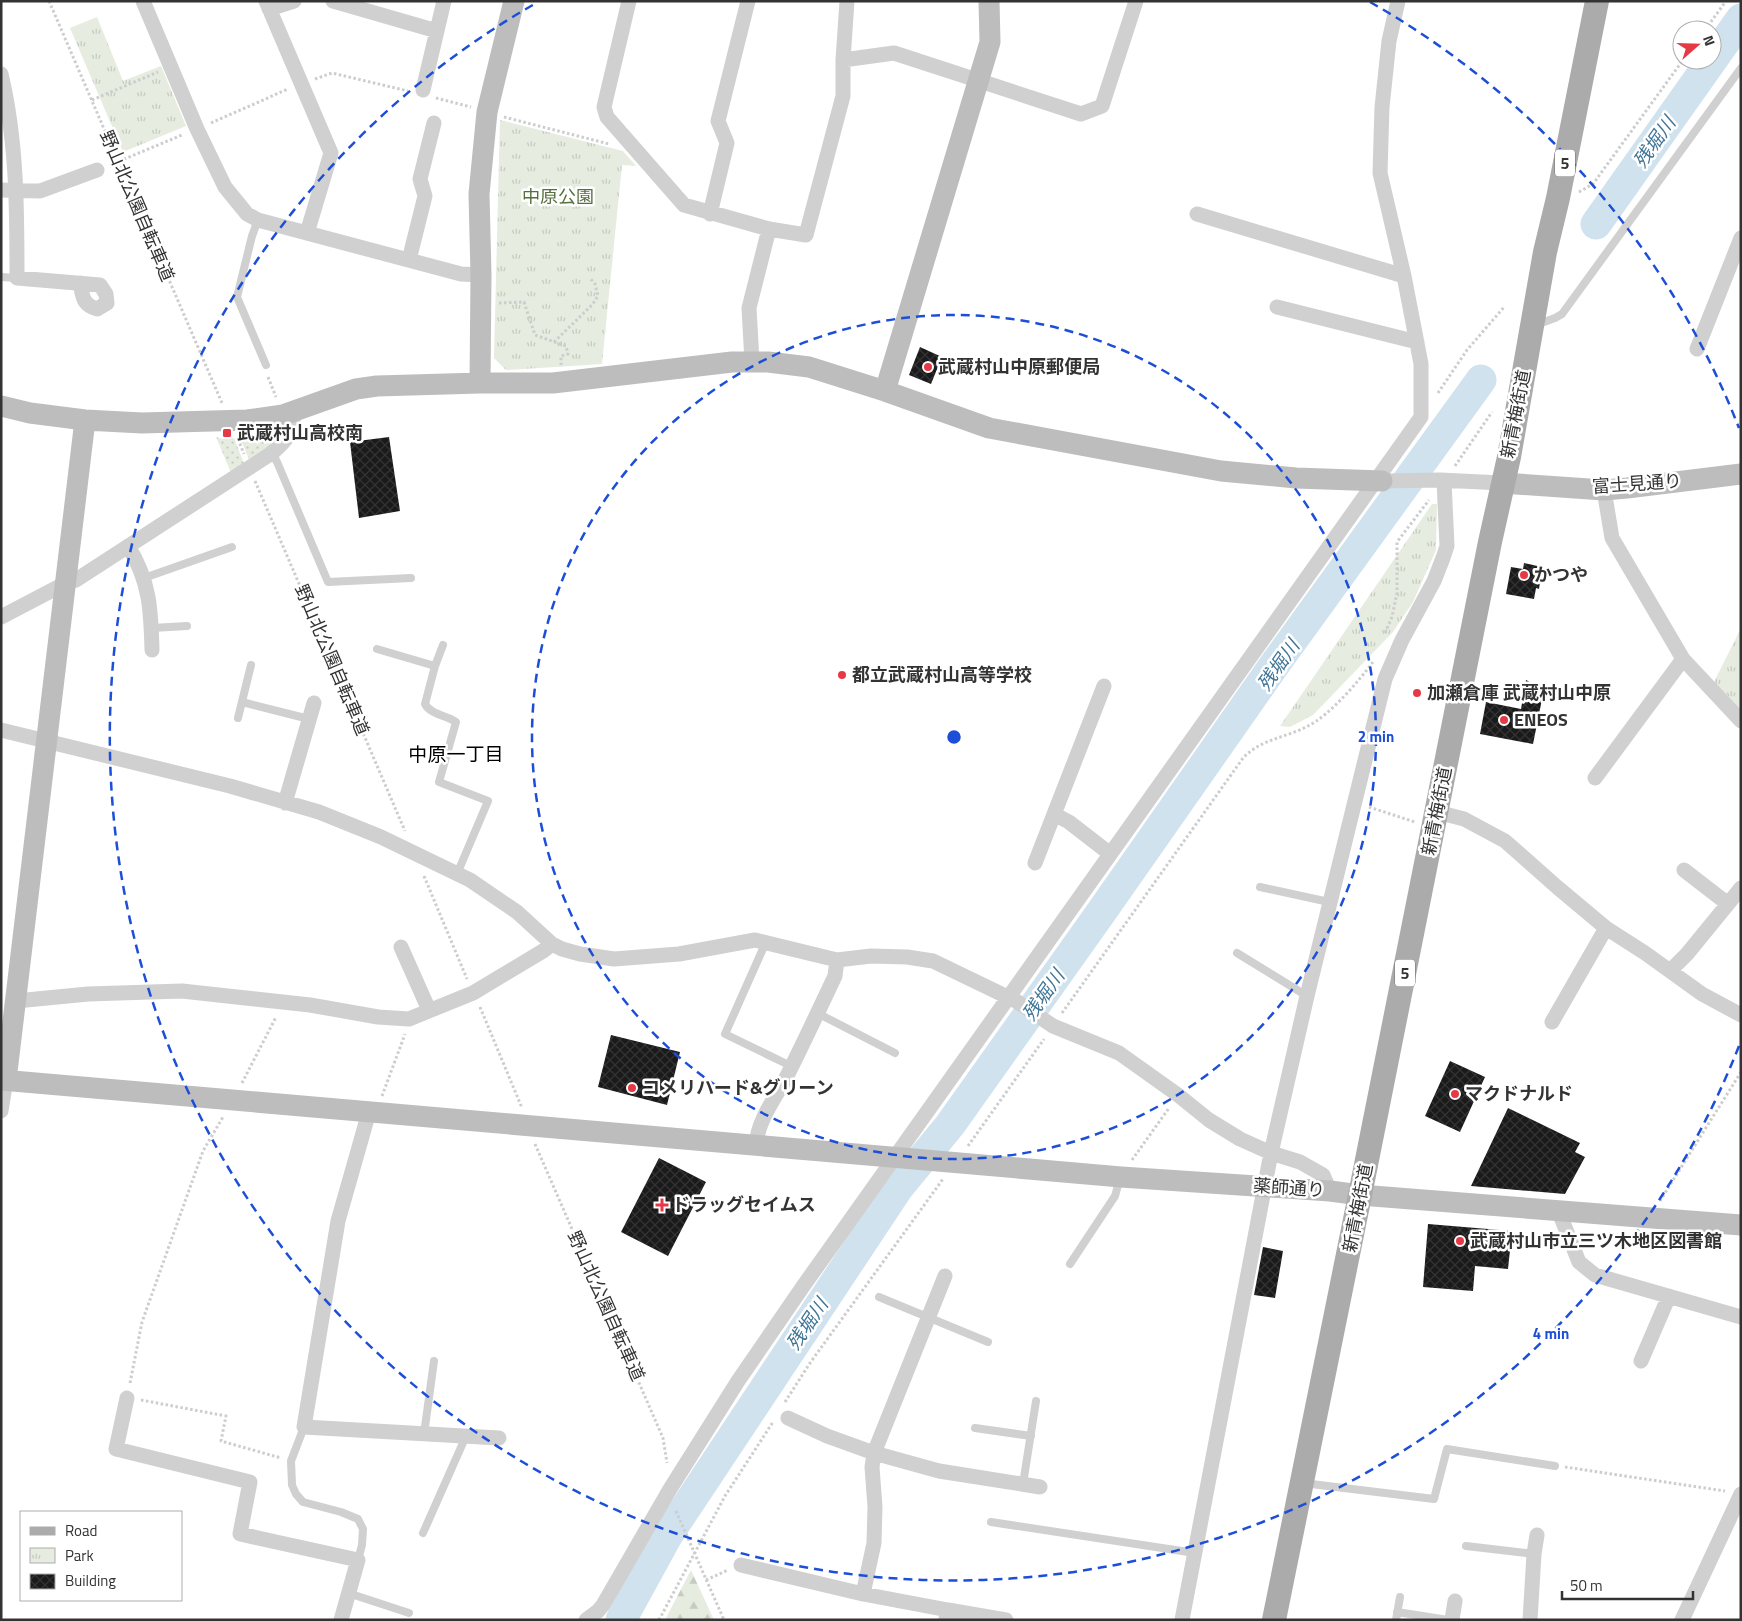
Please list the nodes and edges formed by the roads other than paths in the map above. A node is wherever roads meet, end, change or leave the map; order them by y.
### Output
1 (143, 1) edge
2 (294, 1) edge
3 (333, 1) edge
4 (444, 1) edge
5 (514, 1) edge
6 (629, 1) edge
7 (748, 1) edge
8 (847, 1) edge
9 (989, 1) edge
10 (1136, 1) edge
11 (1398, 1) edge
12 (1597, 1) edge
13 (268, 5) edge
14 (437, 31) junction
15 (843, 60) junction
16 (1741, 68) edge
17 (1, 74) edge
18 (979, 80) junction
19 (422, 93) road end
20 (4, 94) edge
21 (434, 123) dead end
22 (97, 170) road end
23 (1, 190) edge
24 (17, 190) junction
25 (710, 214) junction
26 (1197, 214) dead end
27 (258, 220) junction
28 (769, 229) junction
29 (307, 233) junction
30 (1741, 238) edge
31 (409, 260) junction
32 (481, 275) junction
33 (1404, 276) junction
34 (1, 277) edge
35 (17, 278) junction
36 (80, 283) dead end
37 (1277, 307) dead end
38 (1533, 326) junction
39 (1417, 342) junction
40 (1697, 349) dead end
41 (752, 362) junction
42 (266, 365) road end
43 (480, 383) junction
44 (885, 391) junction
45 (1, 407) edge
46 (286, 407) junction
47 (85, 420) junction
48 (272, 453) junction
49 (1741, 474) edge
50 (1446, 476) junction
51 (1379, 481) junction
52 (1502, 483) junction
53 (1604, 490) junction
54 (128, 546) junction
55 (232, 547) dead end
56 (144, 578) junction
57 (411, 578) dead end
58 (66, 583) junction
59 (1, 617) edge
60 (187, 626) dead end
61 (152, 628) junction
62 (442, 645) dead end
63 (152, 650) dead end
64 (377, 650) dead end
65 (1683, 659) junction
66 (251, 665) dead end
67 (435, 666) junction
68 (1104, 686) dead end
69 (242, 702) junction
70 (314, 703) dead end
71 (238, 718) dead end
72 (309, 719) junction
73 (1741, 721) edge
74 (1, 730) edge
75 (47, 740) junction
76 (1595, 778) dead end
77 (285, 802) junction
78 (1054, 814) junction
79 (1435, 820) junction
80 (1109, 853) junction
81 (1035, 863) dead end
82 (1684, 870) dead end
83 (457, 874) junction
84 (1260, 887) dead end
85 (1741, 888) edge
86 (1329, 902) junction
87 (1728, 904) junction
88 (1606, 928) junction
89 (766, 942) junction
90 (552, 944) junction
91 (401, 947) dead end
92 (1237, 954) dead end
93 (837, 960) junction
94 (1670, 971) junction
95 (1307, 996) junction
96 (1012, 999) junction
97 (12, 1001) junction
98 (429, 1010) junction
99 (817, 1014) junction
100 (1741, 1016) edge
101 (1552, 1022) dead end
102 (895, 1053) dead end
103 (792, 1066) junction
104 (4, 1080) edge
105 (1, 1111) edge
106 (375, 1112) junction
107 (756, 1145) junction
108 (1271, 1153) junction
109 (898, 1157) junction
110 (1126, 1170) junction
111 (1265, 1186) junction
112 (1330, 1191) junction
113 (1360, 1195) junction
114 (1558, 1210) junction
115 (1741, 1226) edge
116 (1070, 1264) dead end
117 (945, 1276) dead end
118 (1669, 1296) junction
119 (879, 1297) dead end
120 (1741, 1317) edge
121 (929, 1318) junction
122 (988, 1342) dead end
123 (434, 1361) dead end
124 (1641, 1361) dead end
125 (127, 1398) road end
126 (1036, 1401) dead end
127 (782, 1414) road end
128 (304, 1427) junction
129 (975, 1428) dead end
130 (424, 1434) junction
131 (466, 1436) junction
132 (1031, 1436) junction
133 (499, 1438) dead end
134 (874, 1454) junction
135 (1555, 1466) road end
136 (1303, 1483) junction
137 (1023, 1484) junction
138 (1040, 1487) dead end
139 (1736, 1493) edge
140 (991, 1522) dead end
141 (423, 1533) dead end
142 (1537, 1534) dead end
143 (1466, 1546) dead end
144 (1195, 1553) junction
145 (1534, 1554) junction
146 (358, 1560) junction
147 (741, 1565) dead end
148 (348, 1593) junction
149 (863, 1594) junction
150 (1400, 1597) dead end
151 (1454, 1601) dead end
152 (409, 1613) dead end
153 (947, 1615) edge
154 (1396, 1616) edge
155 (341, 1620) edge
156 (586, 1620) edge
157 (1006, 1620) edge
158 (1182, 1620) edge
159 (1274, 1620) edge
160 (1448, 1620) edge
161 (1452, 1620) edge
162 (1530, 1620) edge
163 (1682, 1620) edge

1 - 27 street
2 - 13 street
3 - 14 street
4 - 14 street
5 - 32 street
6 - 25 street
7 - 25 street
8 - 15 street
9 - 18 street
10 - 18 street
11 - 33 street
12 - 38 main road, 新青梅街道 / 5
13 - 29 street
14 - 19 street
15 - 18 street
15 - 28 street
16 - 38 lane
17 - 20 street
18 - 44 street
20 - 24 street
21 - 31 street
22 - 24 street
23 - 24 street
24 - 35 street
25 - 28 street
26 - 33 street
27 - 29 street
27 - 42 lane
28 - 41 street
29 - 31 street
30 - 40 street
31 - 32 street
32 - 43 street
33 - 39 street
34 - 35 lane
35 - 36 street
37 - 39 street
38 - 52 main road, 新青梅街道 / 5
39 - 51 street
41 - 43 street
41 - 44 street
43 - 46 street
44 - 51 street
45 - 47 street
46 - 47 street
46 - 48 street
47 - 58 street
48 - 54 street
48 - 57 lane
49 - 53 street, 富士見通り
50 - 51 street
50 - 52 street
50 - 86 street
51 - 80 street
52 - 53 street, 富士見通り
52 - 79 main road, 新青梅街道 / 5
53 - 65 street
54 - 56 street
54 - 58 street
55 - 56 lane
56 - 61 street
58 - 59 street
58 - 75 street
60 - 61 lane
61 - 63 street
62 - 67 lane
64 - 67 lane
65 - 73 street
65 - 76 street
66 - 69 lane
67 - 83 lane
68 - 78 street
69 - 71 lane
69 - 72 lane
70 - 72 street
72 - 77 street
74 - 75 street
75 - 77 street
75 - 97 street
77 - 83 street
78 - 80 street
78 - 81 street
79 - 88 street
79 - 113 main road, 新青梅街道 / 5
80 - 96 street
82 - 87 street
83 - 90 street
84 - 86 lane
85 - 87 street
86 - 95 street
87 - 94 street
88 - 94 street
88 - 101 street
89 - 90 street
89 - 93 street
89 - 103 lane
90 - 98 street
91 - 98 street
92 - 95 lane
93 - 96 street
93 - 99 street
94 - 100 street
95 - 108 street
96 - 108 street
96 - 109 street
97 - 98 street
97 - 104 street
99 - 102 lane
99 - 103 street
103 - 107 street
104 - 105 street
104 - 106 street, 薬師通り
106 - 107 street, 薬師通り
106 - 128 street
107 - 109 street, 薬師通り
108 - 111 street
108 - 112 street
109 - 110 street, 薬師通り
109 - 156 street
110 - 111 street, 薬師通り
110 - 116 lane
111 - 112 street, 薬師通り
111 - 144 street
112 - 113 street, 薬師通り
113 - 114 street, 薬師通り
113 - 136 main road, 新青梅街道 / 5
114 - 115 street, 薬師通り
114 - 118 street
117 - 121 street
118 - 120 street
118 - 124 street
119 - 121 lane
121 - 122 lane
121 - 134 street
123 - 130 lane
125 - 146 street
126 - 132 lane
127 - 134 street
128 - 130 street
128 - 146 lane
129 - 132 lane
130 - 131 street
131 - 133 street
131 - 141 lane
132 - 137 lane
134 - 137 street
134 - 149 street
135 - 136 lane
136 - 159 main road, 新青梅街道 / 5
137 - 138 street
139 - 163 street
140 - 144 lane
142 - 145 street
143 - 145 lane
144 - 158 street
145 - 162 street
146 - 148 street
147 - 149 street
148 - 152 lane
148 - 155 street
149 - 153 street
150 - 154 lane
151 - 161 street
153 - 157 street
154 - 160 lane

